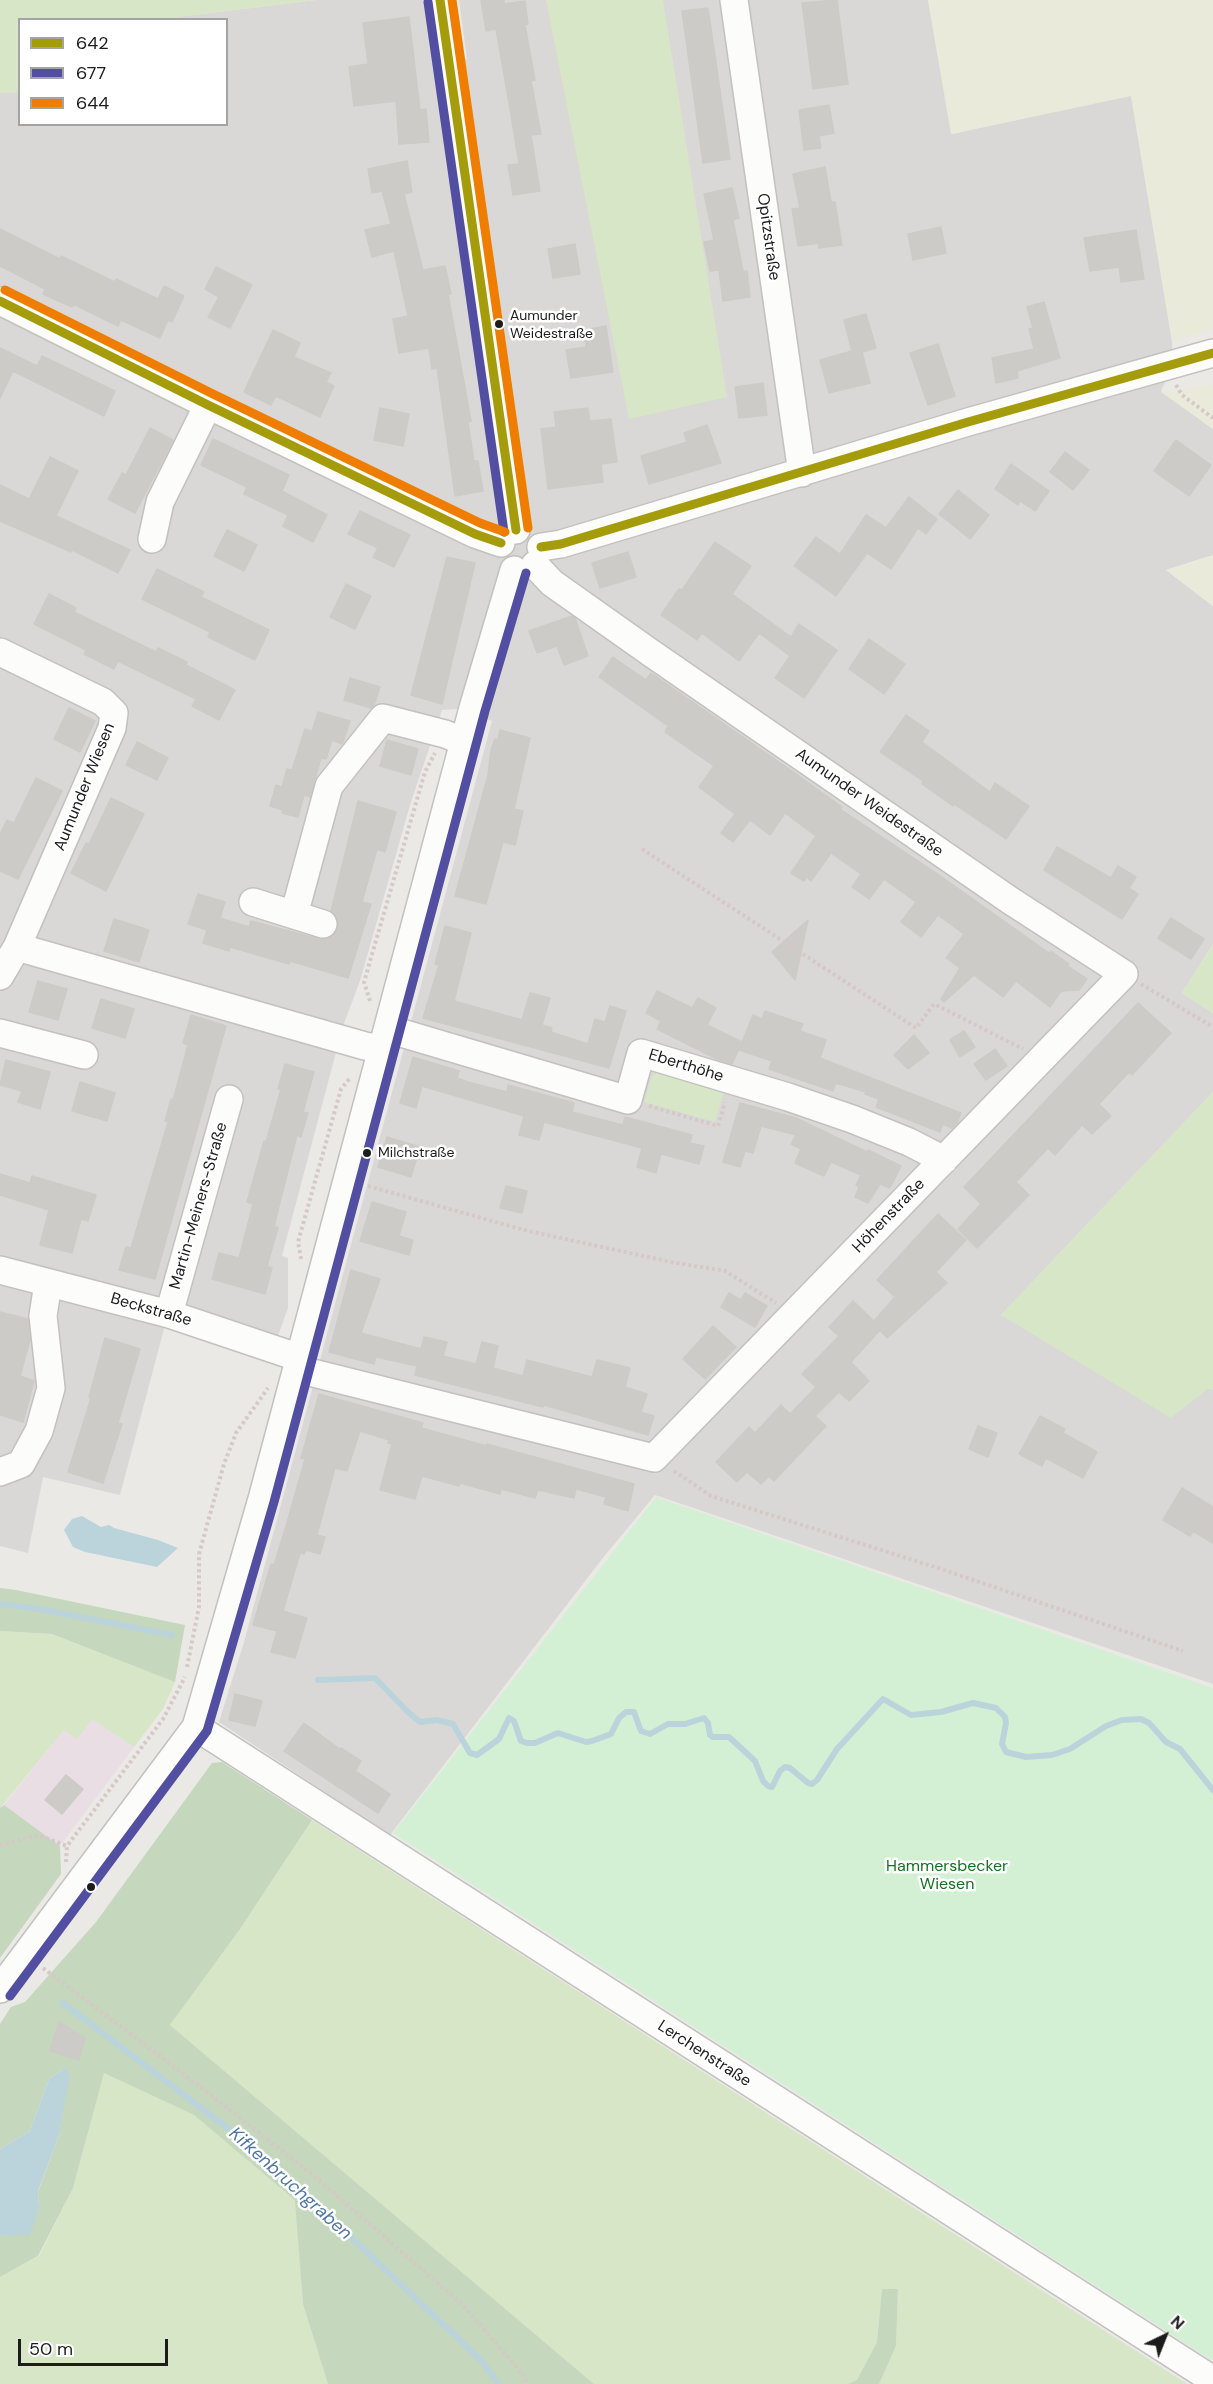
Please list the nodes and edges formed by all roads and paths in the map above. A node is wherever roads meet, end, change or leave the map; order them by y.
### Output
1 (440, 0) edge
2 (734, 0) edge
3 (0, 301) edge
4 (1213, 353) edge
5 (1165, 366) junction
6 (208, 405) junction
7 (1213, 418) edge
8 (802, 473) junction
9 (509, 537) junction
10 (152, 539) dead end
11 (530, 561) junction
12 (0, 652) edge
13 (465, 742) junction
14 (642, 849) dead end
15 (254, 902) dead end
16 (294, 915) junction
17 (323, 924) dead end
18 (17, 947) junction
19 (1124, 974) junction
20 (0, 976) edge
21 (1213, 1027) edge
22 (0, 1033) edge
23 (385, 1039) junction
24 (84, 1055) dead end
25 (1042, 1059) junction
26 (732, 1080) junction
27 (229, 1099) dead end
28 (628, 1100) junction
29 (944, 1160) junction
30 (347, 1180) junction
31 (0, 1270) edge
32 (48, 1283) junction
33 (170, 1314) junction
34 (793, 1314) junction
35 (298, 1364) junction
36 (654, 1458) junction
37 (0, 1472) edge
38 (1183, 1651) dead end
39 (196, 1727) junction
40 (0, 1845) edge
41 (67, 1846) dead end
42 (26, 1956) junction
43 (0, 1989) edge
44 (1213, 2380) edge
45 (528, 2384) edge

1 - 9 street
2 - 8 street, Opitzstraße
3 - 6 street
4 - 5 street
5 - 7 path
5 - 8 street
6 - 9 street
6 - 10 street
8 - 11 street
9 - 11 street
9 - 11 street
11 - 13 street
11 - 19 street, Aumunder Weidestraße
12 - 18 street, Aumunder Wiesen
13 - 16 street
13 - 23 street
14 - 25 path
15 - 16 street
16 - 17 street
18 - 20 street, Aumunder Wiesen
18 - 23 street
19 - 21 path
19 - 25 street, Höhenstraße
22 - 24 street
23 - 28 street
23 - 30 street
25 - 29 street, Höhenstraße
26 - 28 path
26 - 28 street, Eberthöhe
26 - 29 street, Eberthöhe
27 - 33 street, Martin-Meiners-Straße
29 - 34 street, Höhenstraße
30 - 34 path
30 - 35 street
31 - 32 street, Beckstraße
32 - 33 street, Beckstraße
32 - 37 street
33 - 35 street, Beckstraße
34 - 36 street, Höhenstraße
35 - 36 street
35 - 39 street
36 - 38 path
39 - 42 street
39 - 44 street, Lerchenstraße
40 - 41 path
42 - 43 street
42 - 45 path

